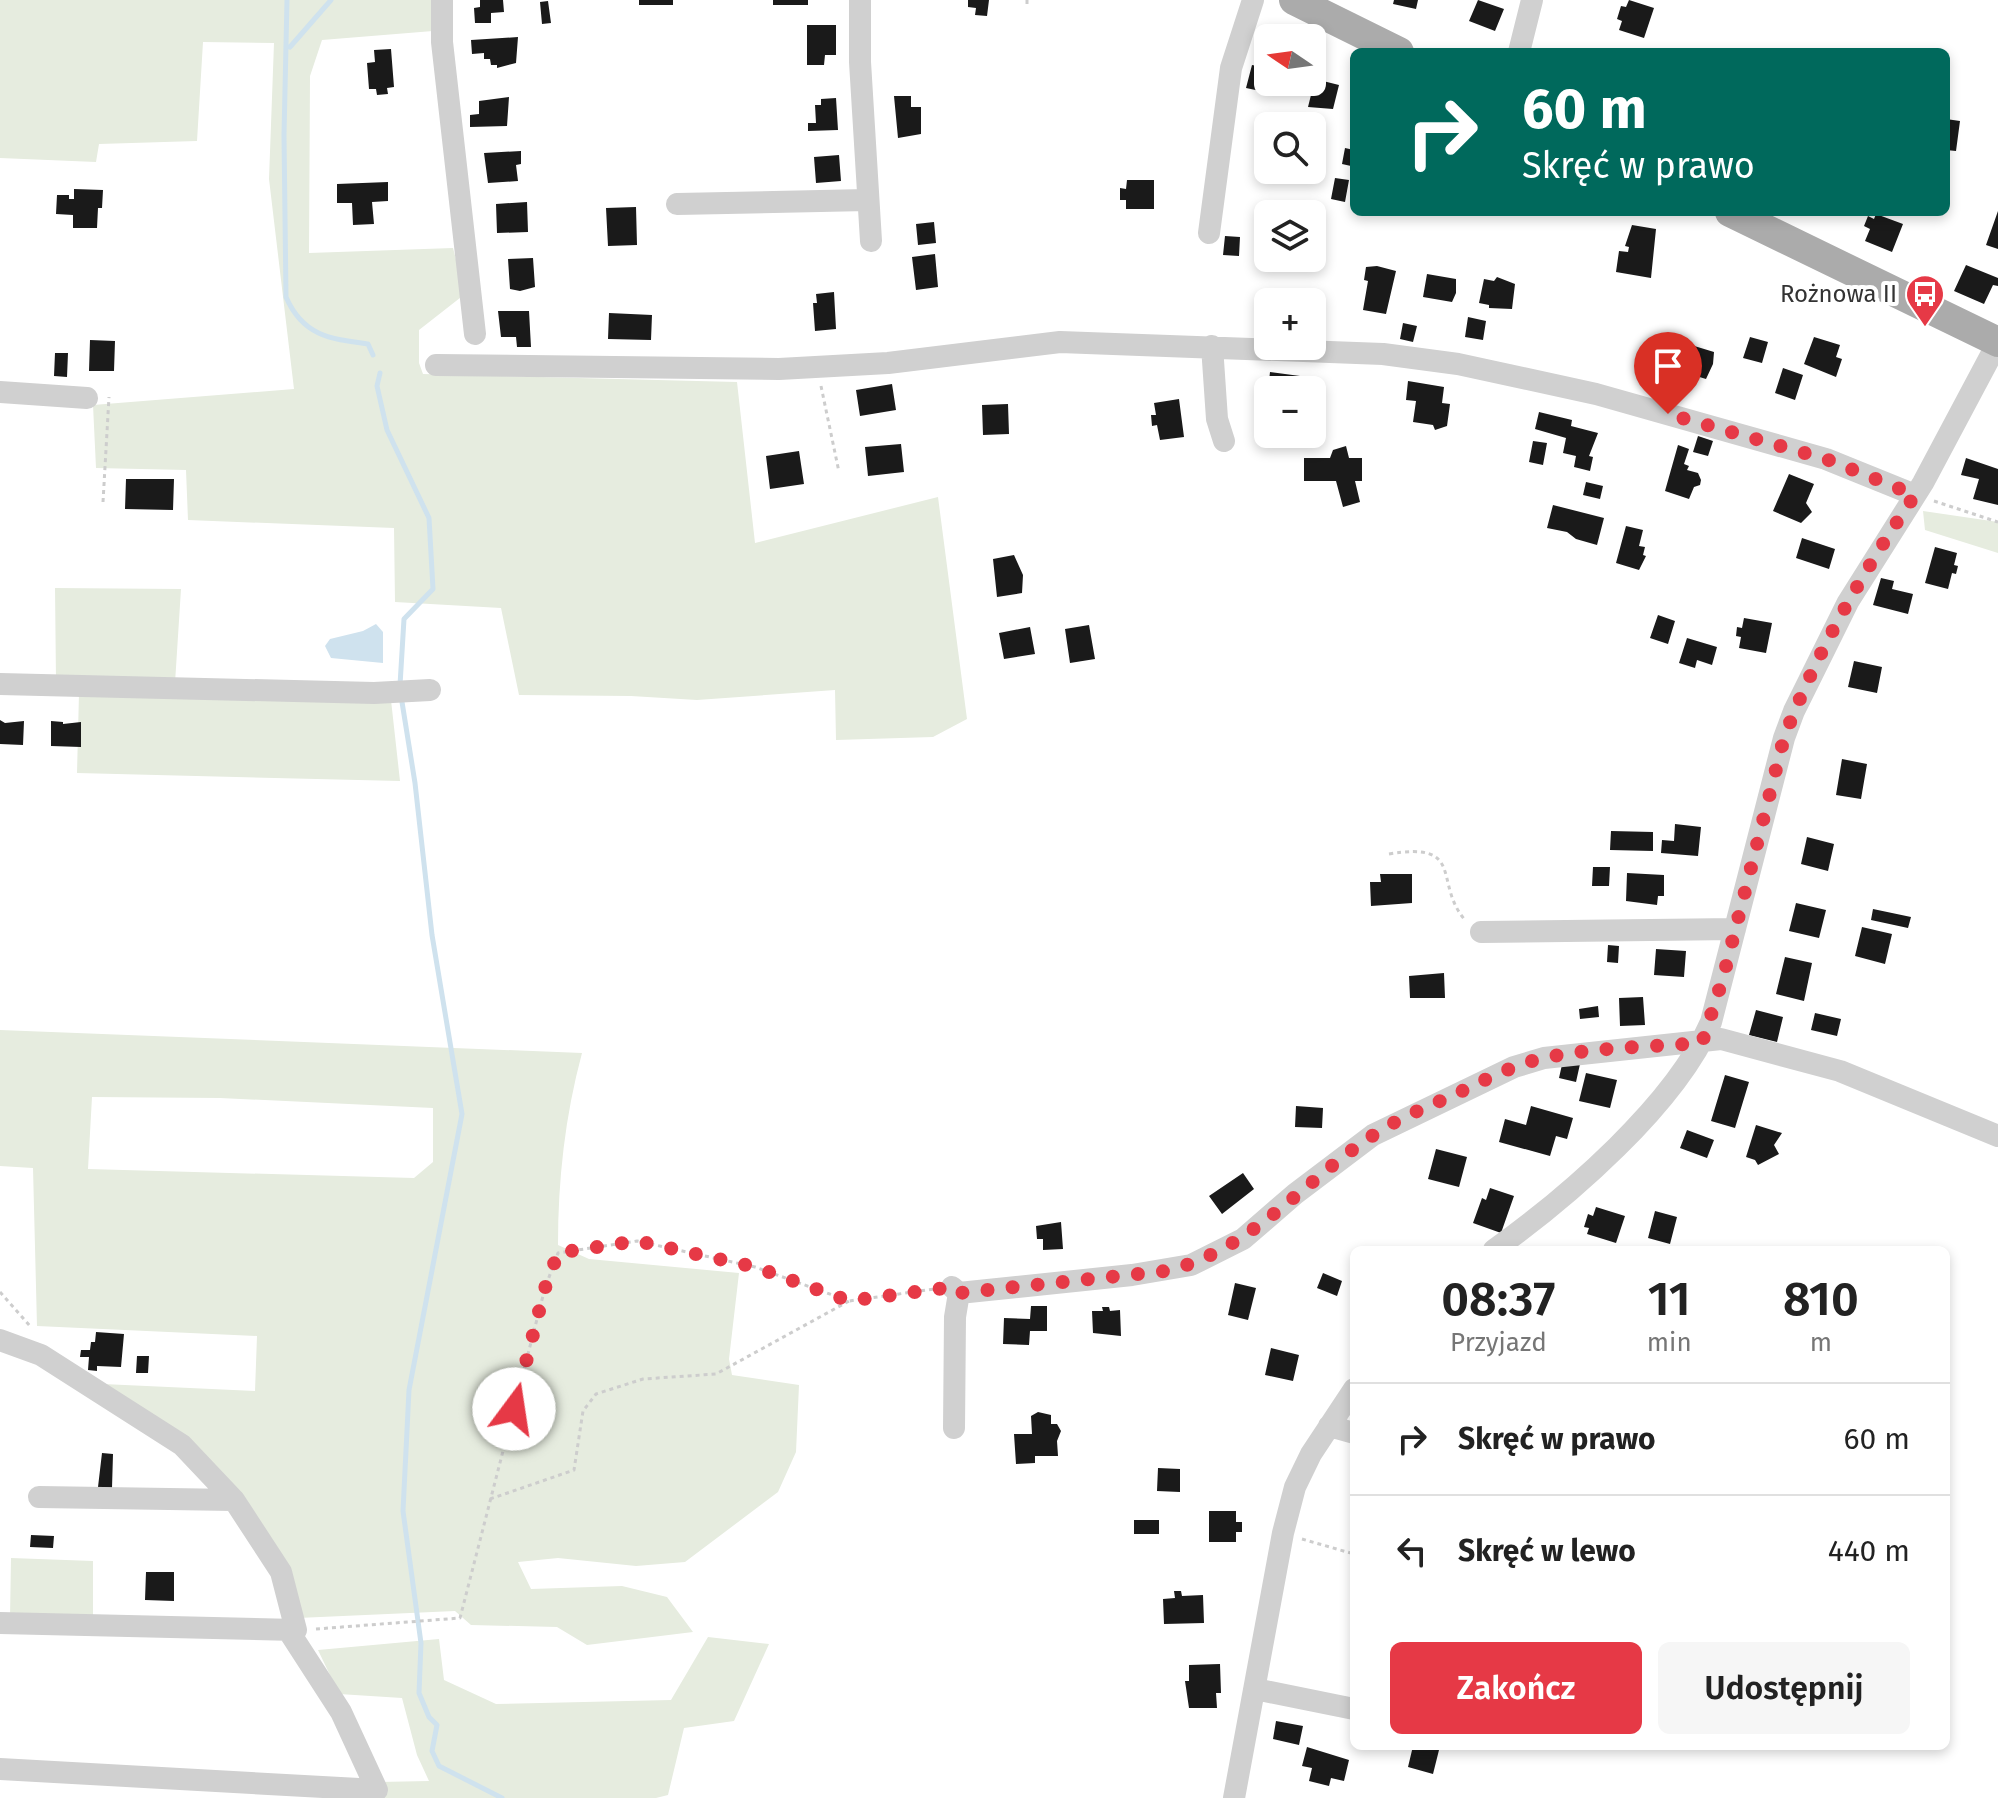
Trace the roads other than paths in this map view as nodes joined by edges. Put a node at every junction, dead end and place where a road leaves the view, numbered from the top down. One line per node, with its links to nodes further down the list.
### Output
1 (442, 0): 13 (street)
2 (860, 0): 8 (street)
3 (1253, 0): 11 (street)
4 (1294, 0): 6 (main road)
5 (1532, 0): 7 (street)
6 (1391, 48)
7 (1520, 48)
8 (867, 200): 9 (street); 12 (street)
9 (677, 204)
10 (1738, 216): 14 (main road)
11 (1209, 233)
12 (871, 241)
13 (475, 334)
14 (1998, 342): 20 (street)
15 (1212, 346): 16 (street); 19 (street); 20 (street)
16 (436, 365)
17 (0, 392): 18 (street)
18 (98, 397)
19 (1224, 441)
20 (1915, 495): 25 (street)
21 (0, 684): 22 (street)
22 (430, 690)
23 (0, 696): 24 (street)
24 (76, 699)
25 (1735, 929): 26 (street); 27 (street)
26 (1481, 932)
27 (1702, 1043): 28 (street); 29 (street); 33 (street)
28 (1998, 1136)
29 (1499, 1246)
30 (0, 1340): 36 (street)
31 (1350, 1395): 32 (street)
32 (1329, 1426): 34 (street); 39 (street)
33 (954, 1428)
34 (1350, 1432)
35 (39, 1497): 36 (street)
36 (234, 1500): 38 (street)
37 (0, 1623): 38 (street)
38 (292, 1630): 41 (street)
39 (1255, 1689): 40 (street); 42 (street)
40 (1350, 1708)
41 (0, 1769)
42 (1234, 1798)

